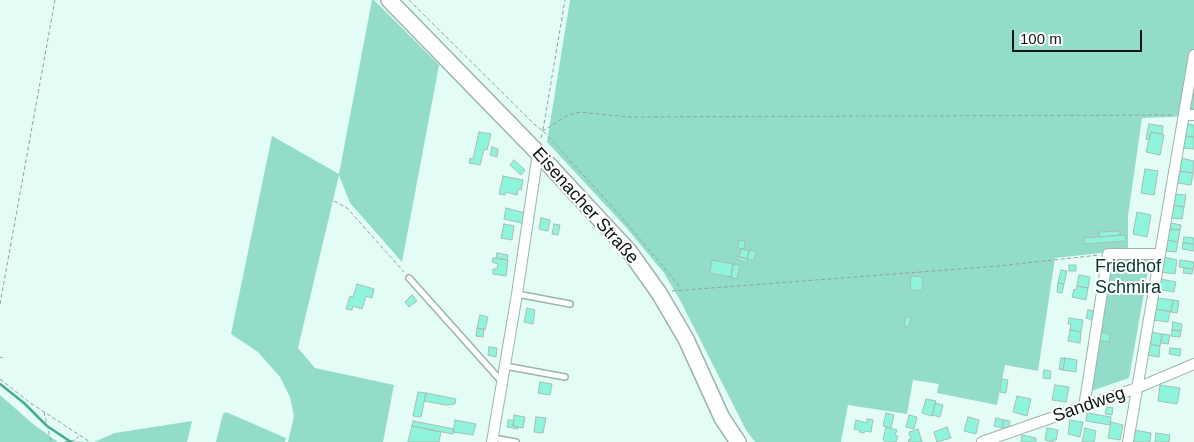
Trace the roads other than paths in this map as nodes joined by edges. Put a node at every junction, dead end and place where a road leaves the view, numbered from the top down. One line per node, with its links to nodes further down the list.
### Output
1 (389, 0): 4 (main road, Eisenacher Straße)
2 (1194, 55): 3 (street)
3 (1189, 115): 5 (street)
4 (538, 153): 7 (street); 17 (main road, Eisenacher Straße)
5 (1160, 254): 13 (street); 14 (street)
6 (409, 278): 12 (lane)
7 (517, 294): 8 (lane); 10 (street)
8 (570, 304)
9 (1194, 364): 13 (street, Sandweg)
10 (504, 366): 11 (lane); 12 (street)
11 (566, 377)
12 (502, 382): 15 (street)
13 (1137, 388): 14 (street, Sandweg); 19 (street)
14 (1084, 407): 18 (street, Sandweg)
15 (492, 440): 16 (lane)
16 (516, 442)
17 (738, 442)
18 (982, 442)
19 (1128, 442)

